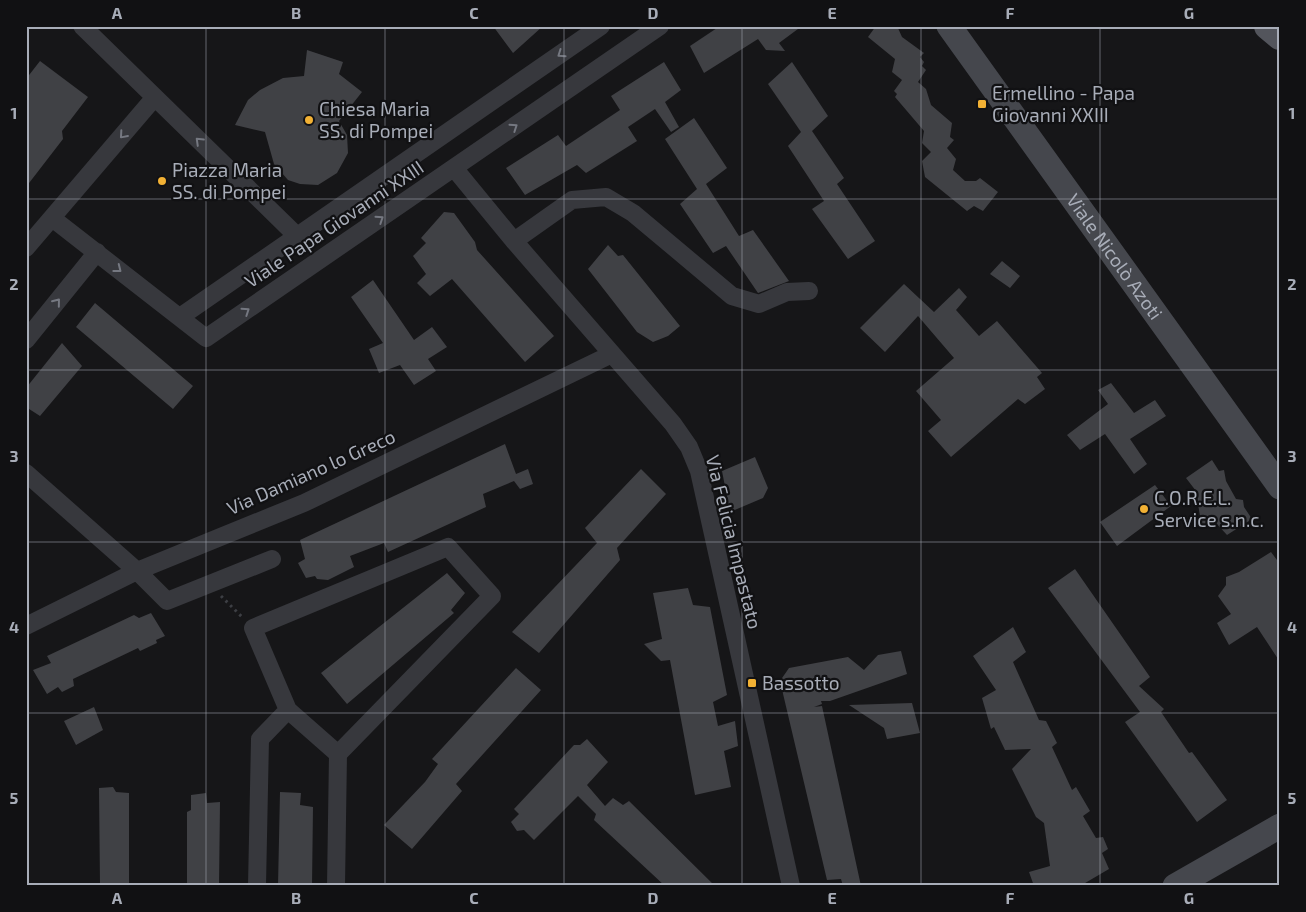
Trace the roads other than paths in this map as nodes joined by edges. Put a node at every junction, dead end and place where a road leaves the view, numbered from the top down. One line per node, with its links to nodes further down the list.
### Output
1 (82, 26): 7 (street)
2 (601, 26): 10 (street, Viale Papa Giovanni XXIII, one-way to 10)
3 (660, 26): 8 (street, Viale Papa Giovanni XXIII, one-way to 3)
4 (949, 26): 19 (street, Viale Nicolò Azoti)
5 (1268, 26): 6 (main road)
6 (1280, 36)
7 (155, 98): 9 (street, one-way to 9); 10 (street, one-way to 7)
8 (454, 168): 11 (street, Via Felicia Impastato); 15 (street, Viale Papa Giovanni XXIII, one-way to 8)
9 (52, 218): 12 (street); 13 (street)
10 (297, 236): 15 (street, Viale Papa Giovanni XXIII)
11 (514, 240): 14 (street); 17 (street, Via Felicia Impastato)
12 (26, 248)
13 (97, 252): 15 (street, one-way to 15); 16 (street, one-way to 13)
14 (809, 291)
15 (180, 317)
16 (26, 340)
17 (612, 354): 21 (street, Via Damiano lo Greco); 28 (street, Via Felicia Impastato)
18 (26, 473): 21 (street)
19 (1280, 487)
20 (272, 559): 21 (street)
21 (137, 571): 22 (street, Via Damiano lo Greco)
22 (26, 626)
23 (288, 710): 24 (street); 24 (street); 26 (street)
24 (338, 754): 27 (street)
25 (1280, 826): 29 (street)
26 (257, 886)
27 (336, 886)
28 (791, 886)
29 (1175, 886)

